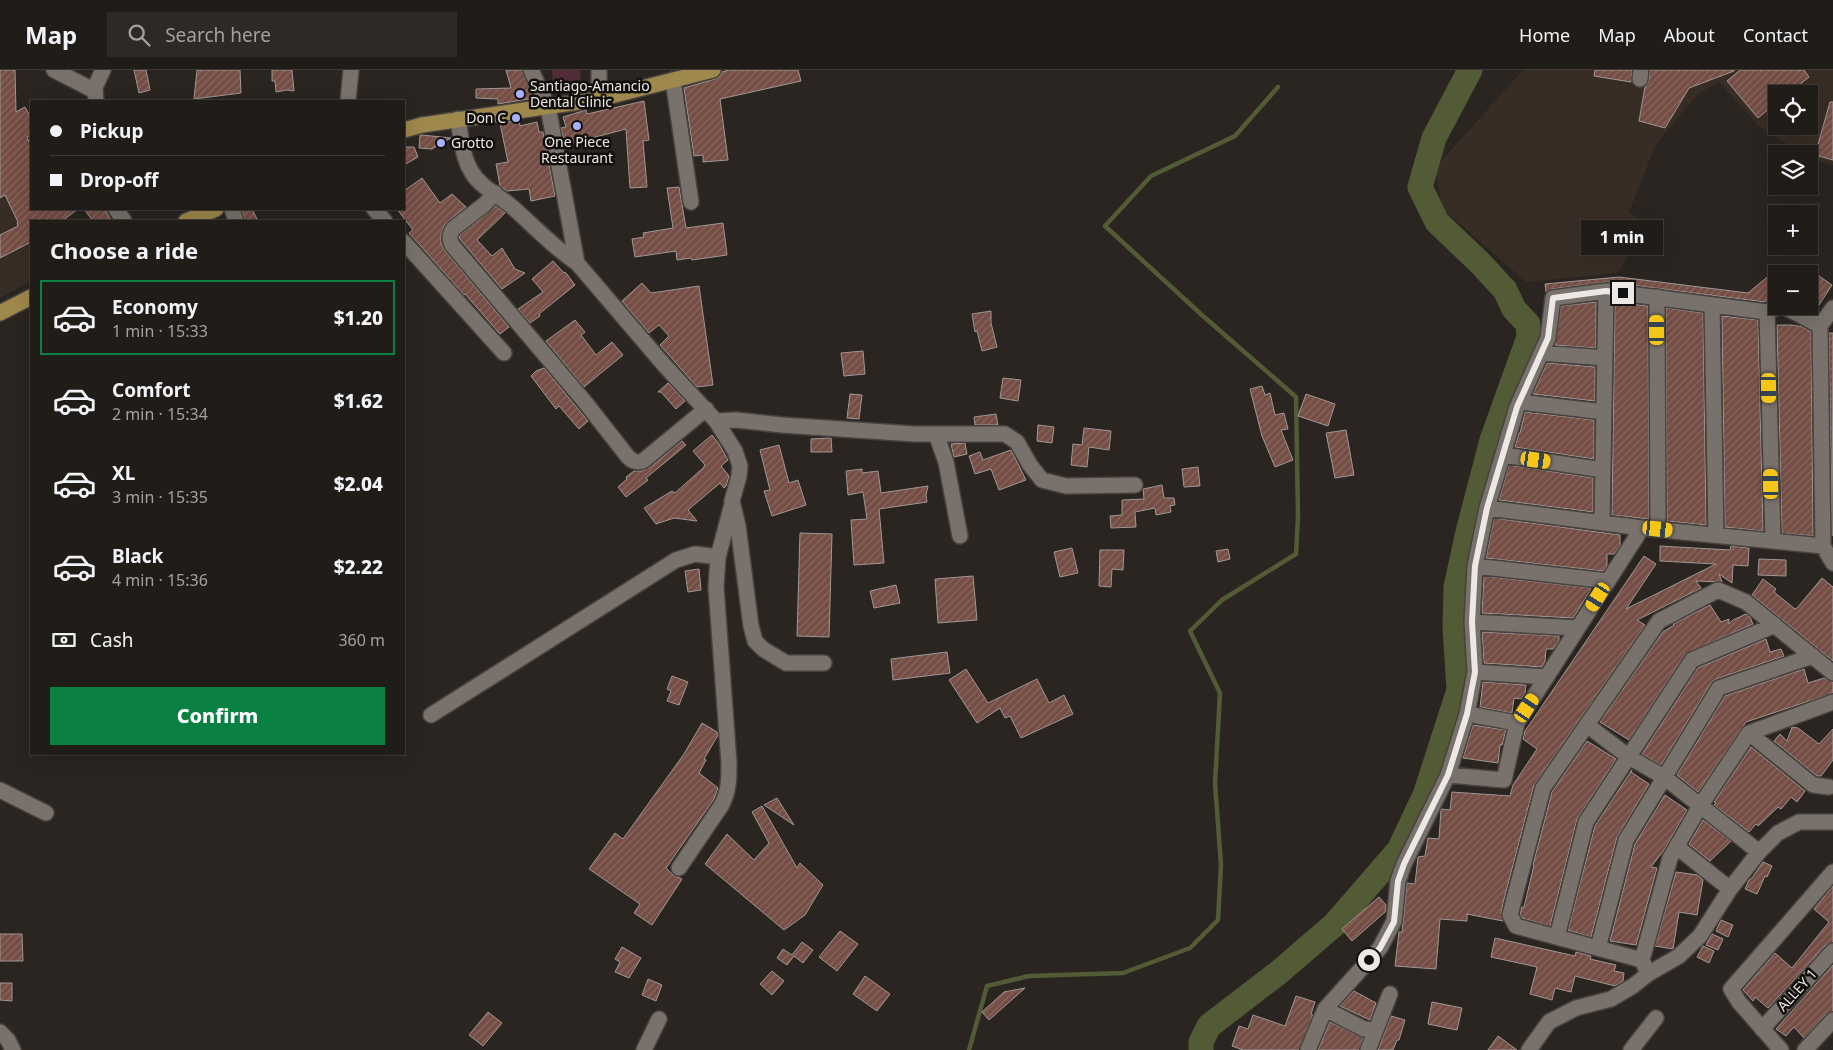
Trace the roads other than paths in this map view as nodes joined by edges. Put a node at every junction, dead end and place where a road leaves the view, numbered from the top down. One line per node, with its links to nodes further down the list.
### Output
1 (54, 70): 8 (street)
2 (103, 70): 8 (street)
3 (351, 70): 10 (street)
4 (531, 70): 11 (street)
5 (599, 70): 9 (street)
6 (714, 70): 7 (main road)
7 (673, 80): 9 (main road); 15 (street)
8 (96, 96)
9 (599, 99): 11 (main road)
10 (348, 100)
11 (548, 107): 12 (main road); 21 (street)
12 (458, 119): 13 (main road); 14 (street)
13 (405, 130)
14 (495, 193): 21 (street); 37 (street)
15 (691, 202)
16 (214, 210): 18 (main road)
17 (375, 210): 19 (street)
18 (188, 220)
19 (383, 220)
20 (405, 243): 32 (street)
21 (578, 264): 37 (street)
22 (1606, 291): 24 (street); 33 (street); 34 (street)
23 (30, 298): 28 (main road)
24 (1657, 298): 25 (street); 46 (street)
25 (1712, 305): 26 (street); 47 (street)
26 (1768, 308)
27 (1833, 308): 31 (street)
28 (0, 313)
29 (1777, 315): 49 (street)
30 (1794, 315): 31 (street)
31 (1820, 326): 50 (street)
32 (504, 353)
33 (1541, 353): 34 (street); 35 (street)
34 (1604, 358): 36 (street)
35 (1520, 402): 36 (street); 39 (street)
36 (1604, 412): 40 (street)
37 (711, 415): 38 (street); 42 (street)
38 (936, 434): 41 (street); 48 (street)
39 (1503, 455): 40 (street); 43 (street)
40 (1603, 470): 44 (street)
41 (1135, 486)
42 (732, 501): 51 (street); 59 (street)
43 (1487, 508): 44 (street); 53 (street)
44 (1602, 522): 45 (street)
45 (1642, 528): 46 (street); 54 (street)
46 (1658, 529): 47 (street)
47 (1716, 535): 49 (street)
48 (960, 536)
49 (1773, 541): 50 (street)
50 (1823, 546): 52 (street)
51 (718, 557): 64 (street); 79 (street)
52 (1833, 564)
53 (1475, 566): 54 (street); 55 (street)
54 (1608, 581): 57 (street)
55 (1472, 622): 57 (street); 60 (street)
56 (1775, 625): 58 (street); 67 (street); 69 (street)
57 (1578, 628): 62 (street)
58 (1812, 656): 61 (street); 71 (street)
59 (824, 663)
60 (1475, 672): 62 (street); 65 (street)
61 (1833, 673)
62 (1546, 677): 66 (street)
63 (1833, 702): 68 (street)
64 (431, 714)
65 (1467, 714): 66 (street); 70 (street)
66 (1517, 723): 70 (street)
67 (1587, 725): 69 (street); 82 (street)
68 (1749, 733): 72 (street); 74 (street)
69 (1629, 757): 71 (street); 82 (street)
70 (1448, 775): 88 (street)
71 (1664, 777): 74 (street); 83 (street)
72 (1829, 787)
73 (0, 790): 75 (street)
74 (1700, 806): 77 (street); 78 (street)
75 (46, 813)
76 (1833, 822): 78 (street)
77 (1677, 847): 81 (street); 85 (street)
78 (1759, 852): 81 (street)
79 (679, 868)
80 (1833, 872): 92 (street)
81 (1730, 889): 86 (street)
82 (1558, 937): 83 (street)
83 (1598, 948): 85 (street)
84 (1833, 951): 92 (street, ALLEY 1)
85 (1642, 960): 86 (street)
86 (1648, 974): 95 (street)
87 (1390, 994): 93 (street)
88 (1325, 1009): 93 (street); 98 (street)
89 (1656, 1018): 100 (street)
90 (659, 1019): 97 (street)
91 (1833, 1020): 102 (street)
92 (1762, 1028): 101 (street)
93 (1375, 1030): 99 (street)
94 (0, 1032): 96 (street)
95 (1532, 1048)
96 (14, 1050)
97 (644, 1050)
98 (1308, 1050)
99 (1368, 1050)
100 (1632, 1050)
101 (1780, 1050)
102 (1805, 1050)

